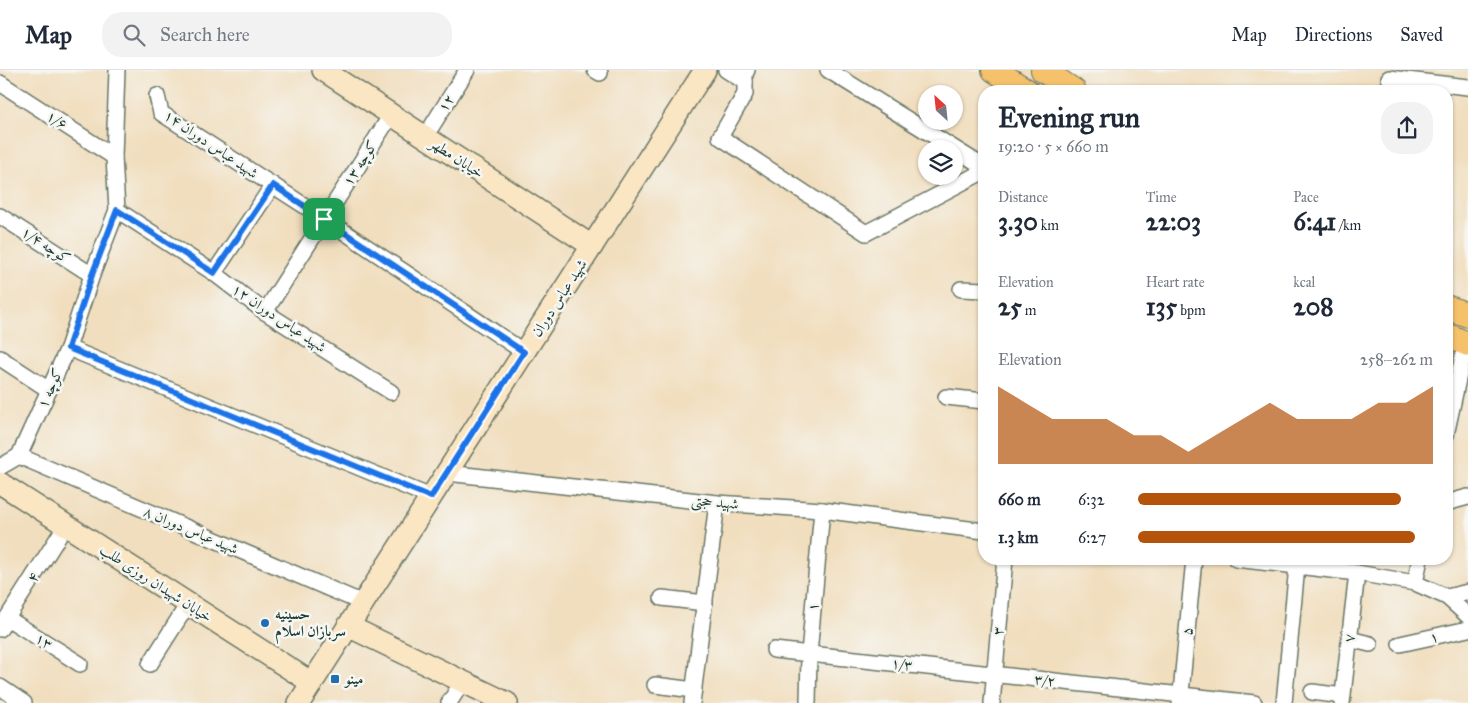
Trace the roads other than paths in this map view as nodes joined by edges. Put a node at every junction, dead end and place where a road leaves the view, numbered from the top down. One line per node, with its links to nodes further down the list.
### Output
1 (117, 70): 20 (street, کوچه ۱)
2 (323, 70): 18 (street, خیابان مطهر)
3 (467, 70): 19 (street, ۱۲)
4 (705, 70): 27 (street, شهید عباس دوران)
5 (726, 70): 9 (street)
6 (828, 70): 21 (street)
7 (994, 70): 12 (main road)
8 (1042, 70): 13 (main road)
9 (746, 76): 22 (street)
10 (1389, 80): 14 (street)
11 (0, 83): 20 (street, ۱/۶)
12 (1018, 85)
13 (1065, 85)
14 (1445, 85)
15 (1453, 86): 16 (street)
16 (1468, 87)
17 (157, 96): 23 (street, شهید عباس دوران ۱۴)
18 (391, 115): 19 (street, خیابان مطهر); 26 (street, کوچه ۱۳)
19 (424, 136): 27 (street, خیابان مطهر)
20 (114, 157): 24 (street, کوچه ۱)
21 (978, 165)
22 (978, 172)
23 (273, 185): 26 (street, شهید عباس دوران ۱۴); 28 (street)
24 (117, 210): 28 (street, شهید عباس دوران ۱۲); 29 (street, کوچه ۱)
25 (0, 216): 29 (street, کوچه ۱/۴)
26 (324, 219): 33 (street, کوچه ۱۳); 37 (street, شهید عباس دوران ۱۴)
27 (592, 246): 37 (street, شهید عباس دوران)
28 (214, 273): 33 (street, شهید عباس دوران ۱۲)
29 (92, 275): 36 (street, کوچه ۱)
30 (960, 288): 31 (street)
31 (978, 290)
32 (1453, 310): 34 (main road)
33 (265, 312): 41 (street, شهید عباس دوران ۱۲)
34 (1468, 316)
35 (1460, 340): 39 (street)
36 (68, 348): 40 (street, کوچه ۱); 48 (street)
37 (524, 352): 46 (street, شهید عباس دوران)
38 (0, 358): 40 (street)
39 (1453, 388)
40 (49, 390): 44 (street, کوچه ۱)
41 (391, 392)
42 (946, 397): 43 (street)
43 (978, 400)
44 (19, 456): 45 (street); 68 (street, شهید عباس دوران ۸)
45 (0, 467)
46 (447, 473): 48 (street, شهید عباس دوران); 51 (street, شهید حجتی)
47 (0, 483): 53 (street, خیابان شهیدان روزی طلب)
48 (431, 497): 68 (street, شهید عباس دوران)
49 (1468, 497): 50 (street)
50 (1453, 501)
51 (717, 503): 52 (street, شهید حجتی); 66 (street)
52 (822, 510): 54 (street, شهید حجتی); 77 (street, ۱)
53 (66, 526): 67 (street, خیابان شهیدان روزی طلب); 70 (street, ۴)
54 (978, 530)
55 (1004, 565): 80 (street, ۳)
56 (1193, 565): 87 (street, ۵)
57 (1288, 565): 60 (street)
58 (1340, 565): 60 (street); 61 (street)
59 (1418, 565): 62 (street)
60 (1297, 566): 96 (street)
61 (1356, 573): 62 (street); 73 (street, ۷)
62 (1414, 583): 64 (street)
63 (1468, 592): 64 (street)
64 (1446, 597): 69 (street)
65 (662, 598): 66 (street)
66 (705, 603): 86 (street)
67 (188, 604): 79 (street); 82 (street, خیابان شهیدان روزی طلب)
68 (363, 604): 71 (street, شهید عباس دوران)
69 (1468, 616)
70 (4, 624): 78 (street, ۱۳)
71 (348, 626): 81 (street); 82 (street, شهید عباس دوران)
72 (1468, 629): 75 (street, ۱)
73 (1349, 639): 74 (street); 88 (street, ۷)
74 (1370, 644)
75 (1400, 644)
76 (774, 650): 77 (street, ۱/۳)
77 (808, 654): 80 (street, ۱/۳); 93 (street, ۱)
78 (80, 664)
79 (150, 664)
80 (994, 674): 87 (street, ۳/۲); 94 (street, ۳)
81 (463, 681): 91 (street); 92 (street)
82 (312, 684): 90 (street, شهید عباس دوران)
83 (655, 685): 86 (street)
84 (0, 687): 89 (street)
85 (1312, 692): 88 (street)
86 (693, 696)
87 (1180, 699): 95 (street, ۳/۲)
88 (1342, 700)
89 (24, 703)
90 (299, 703)
91 (449, 703)
92 (507, 703)
93 (808, 703)
94 (992, 703)
95 (1254, 703)
96 (1284, 703)

